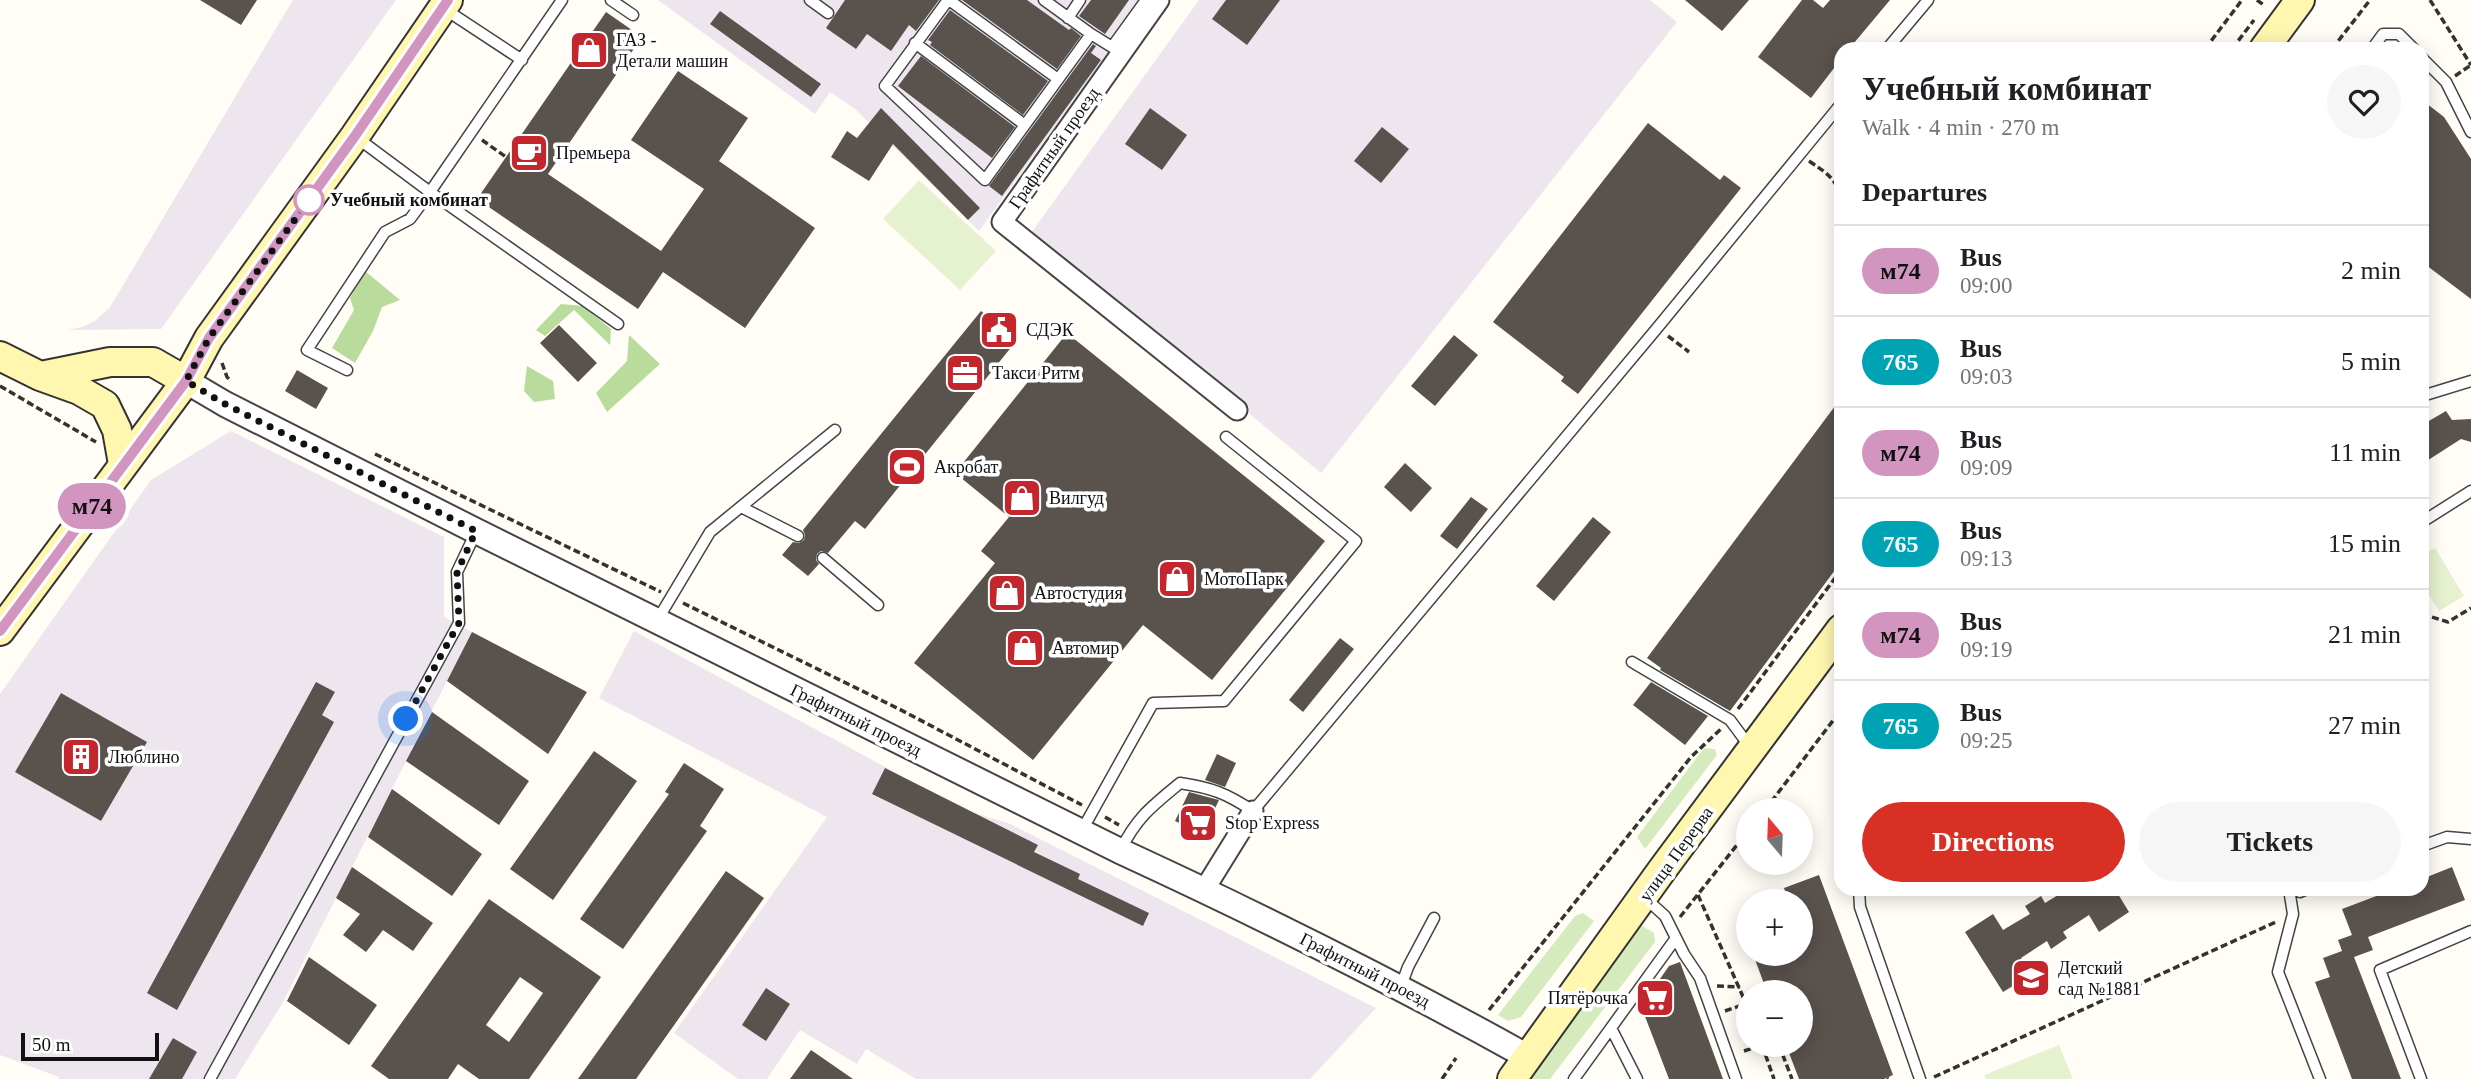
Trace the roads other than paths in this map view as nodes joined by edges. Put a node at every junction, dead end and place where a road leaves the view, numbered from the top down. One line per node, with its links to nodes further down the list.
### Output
1 (562, 0): 21 (lane)
2 (611, 0): 13 (lane)
3 (810, 0): 12 (lane)
4 (948, 0): 20 (lane); 23 (lane)
5 (1044, 0): 14 (lane)
6 (1080, 0): 14 (lane)
7 (1146, 0): 15 (lane)
8 (1159, 0): 36 (street, Графитный проезд)
9 (1928, 0): 16 (lane)
10 (2300, 0): 17 (main road)
11 (446, 4): 21 (lane); 27 (main road)
12 (828, 13)
13 (634, 15)
14 (1068, 18): 15 (lane)
15 (1091, 34): 23 (lane)
16 (1893, 42)
17 (2269, 42)
18 (2377, 42): 19 (lane)
19 (2407, 42)
20 (915, 43): 25 (lane); 25 (lane)
21 (522, 60): 28 (lane)
22 (2429, 65): 26 (lane)
23 (1058, 79): 25 (lane)
24 (1834, 112): 52 (lane)
25 (1025, 125)
26 (2471, 131)
27 (355, 136): 28 (lane); 33 (main road)
28 (430, 191): 29 (lane); 31 (lane)
29 (618, 324)
30 (0, 356): 32 (main road)
31 (347, 370)
32 (40, 376): 33 (main road); 39 (main road)
33 (186, 381): 39 (main road); 43 (street, Графитный проезд)
34 (2471, 381): 35 (lane)
35 (2429, 394)
36 (1237, 410)
37 (835, 430): 41 (lane)
38 (1226, 437): 53 (lane)
39 (115, 456): 48 (main road)
40 (2471, 491): 42 (lane)
41 (741, 507): 44 (lane); 47 (lane)
42 (2429, 518)
43 (476, 531): 47 (street, Графитный проезд); 67 (lane)
44 (798, 536)
45 (823, 558): 46 (lane)
46 (878, 606)
47 (657, 621): 53 (street, Графитный проезд)
48 (0, 631)
49 (1834, 639): 51 (main road, улица Перерва)
50 (1632, 663): 51 (lane)
51 (1752, 751): 60 (main road, улица Перерва)
52 (1253, 811): 55 (lane); 57 (street)
53 (1087, 821): 55 (street, Графитный проезд)
54 (2471, 839): 56 (lane)
55 (1125, 841): 57 (street, Графитный проезд)
56 (2429, 843)
57 (1204, 890): 64 (street, Графитный проезд)
58 (1859, 896): 71 (lane)
59 (2290, 896): 72 (lane)
60 (1644, 898): 63 (lane); 66 (main road, улица Перерва)
61 (1434, 918): 64 (lane)
62 (2471, 931): 73 (lane)
63 (1676, 938): 65 (lane); 70 (lane)
64 (1400, 987): 66 (street, Графитный проезд)
65 (1611, 1028): 68 (lane); 69 (lane)
66 (1520, 1068)
67 (210, 1079)
68 (1574, 1079)
69 (1637, 1079)
70 (1736, 1079)
71 (1920, 1079)
72 (2320, 1079)
73 (2421, 1079)

